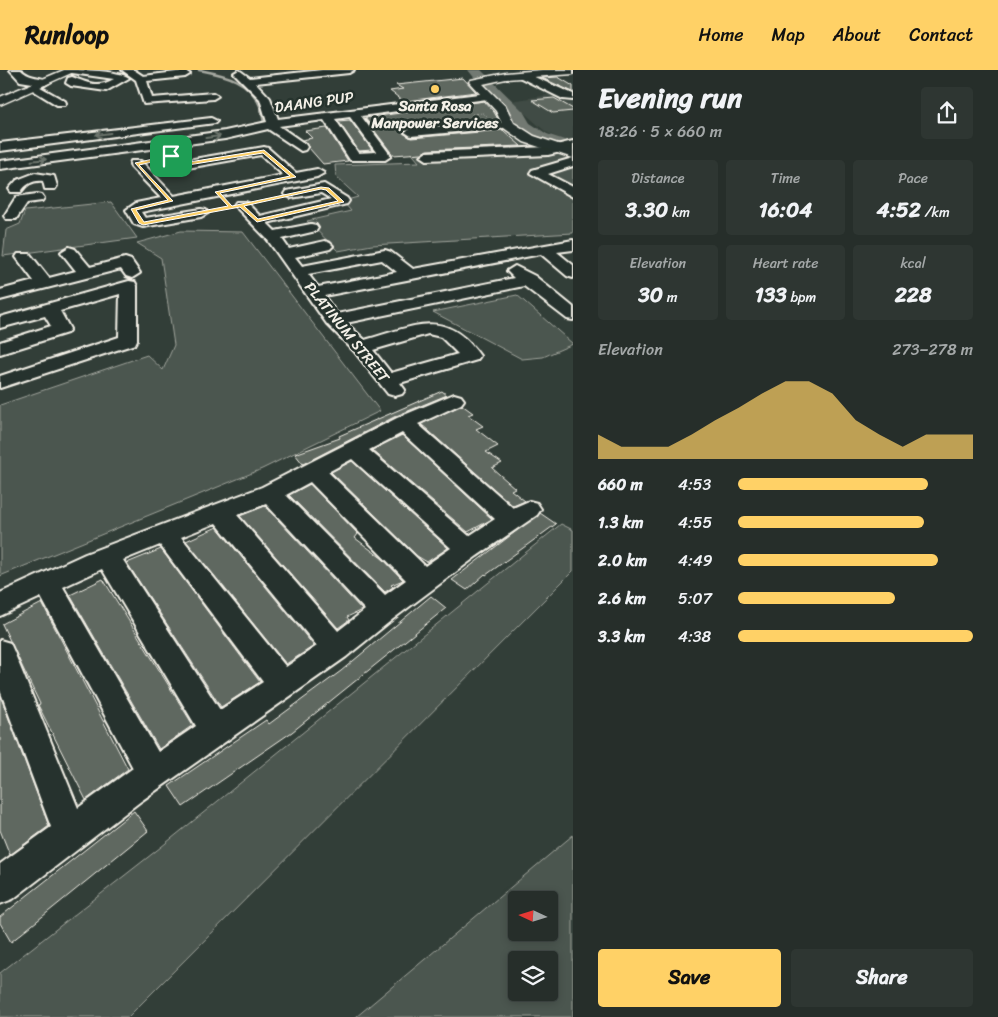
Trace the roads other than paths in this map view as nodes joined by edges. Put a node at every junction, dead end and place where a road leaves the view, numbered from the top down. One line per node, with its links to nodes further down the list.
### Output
1 (15, 70): 12 (street)
2 (127, 70): 10 (street)
3 (262, 70): 11 (street)
4 (349, 70): 11 (street)
5 (573, 71): 9 (main road)
6 (72, 73): 12 (main road); 13 (street); 13 (street)
7 (185, 74): 10 (street)
8 (494, 74): 9 (main road); 16 (main road)
9 (524, 75): 17 (street)
10 (141, 79): 15 (street)
11 (249, 81): 25 (street)
12 (45, 82): 19 (main road); 21 (street)
13 (106, 88): 18 (street)
14 (428, 91): 20 (street)
15 (213, 96)
16 (487, 96): 20 (street, DAANG PUP); 26 (main road)
17 (573, 97)
18 (84, 99)
19 (0, 101)
20 (440, 102): 22 (street, DAANG PUP)
21 (61, 103)
22 (353, 113): 23 (street, DAANG PUP); 23 (street)
23 (327, 116): 25 (street, DAANG PUP)
24 (121, 120): 27 (street)
25 (270, 125): 28 (street, DAANG PUP); 32 (street)
26 (509, 125): 29 (street); 33 (main road)
27 (134, 129): 28 (street); 31 (street, one-way to 31)
28 (236, 131): 30 (street, DAANG PUP, one-way to 28)
29 (411, 132)
30 (161, 144): 38 (street, DAANG PUP, one-way to 30); 42 (street, PLATINUM STREET)
31 (0, 146)
32 (301, 148)
33 (568, 149): 34 (street)
34 (512, 153): 35 (street); 45 (street)
35 (427, 156)
36 (154, 160): 39 (street)
37 (573, 162): 45 (street)
38 (0, 164)
39 (136, 164): 41 (street); 56 (street)
40 (276, 164): 42 (street); 43 (street); 47 (street)
41 (80, 165)
42 (182, 165): 51 (street, PLATINUM STREET)
43 (259, 168)
44 (317, 172): 47 (street)
45 (537, 174): 48 (street)
46 (573, 174): 48 (street)
47 (293, 177): 51 (street)
48 (550, 182): 52 (street)
49 (50, 186): 53 (street)
50 (0, 189): 53 (street)
51 (216, 193): 56 (street); 58 (street, PLATINUM STREET)
52 (573, 193)
53 (18, 194): 54 (street); 59 (street)
54 (37, 198)
55 (276, 198): 60 (street)
56 (171, 201): 58 (street)
57 (259, 201): 58 (street)
58 (220, 211): 60 (street, PLATINUM STREET)
59 (12, 216)
60 (257, 221): 62 (street, PLATINUM STREET)
61 (311, 228): 62 (street)
62 (272, 236): 67 (street, PLATINUM STREET)
63 (573, 245): 65 (street)
64 (325, 246): 67 (street)
65 (544, 249): 69 (street); 73 (street)
66 (69, 252): 71 (street)
67 (287, 254): 70 (street, PLATINUM STREET)
68 (24, 257): 76 (street)
69 (496, 258): 74 (street); 75 (street)
70 (299, 271): 74 (street); 77 (street, PLATINUM STREET)
71 (86, 272): 72 (street); 76 (street)
72 (132, 273)
73 (573, 273)
74 (410, 275): 77 (street)
75 (529, 280): 80 (street); 81 (street)
76 (45, 284): 78 (street)
77 (314, 293): 81 (street, PLATINUM STREET)
78 (1, 294)
79 (50, 309): 82 (street); 84 (street); 85 (street)
80 (573, 315)
81 (334, 320): 83 (street, PLATINUM STREET)
82 (0, 323)
83 (361, 347): 83 (street, PLATINUM STREET)
84 (0, 348)
85 (0, 382)
86 (454, 400): 87 (street)
87 (404, 423): 88 (street); 93 (street)
88 (354, 449): 89 (street); 93 (street)
89 (312, 470): 90 (street); 95 (street)
90 (270, 493): 91 (street); 98 (street)
91 (220, 511): 92 (street); 99 (street)
92 (164, 533): 94 (street); 101 (street)
93 (468, 549): 95 (street)
94 (107, 556): 96 (street); 102 (street)
95 (424, 581): 98 (street)
96 (47, 583): 97 (street); 103 (street)
97 (0, 606)
98 (383, 611): 99 (street)
99 (336, 649): 101 (street)
100 (0, 652): 104 (street)
101 (283, 685): 102 (street)
102 (217, 732): 103 (street)
103 (153, 774): 104 (street)
104 (71, 833): 105 (street)
105 (0, 886)

